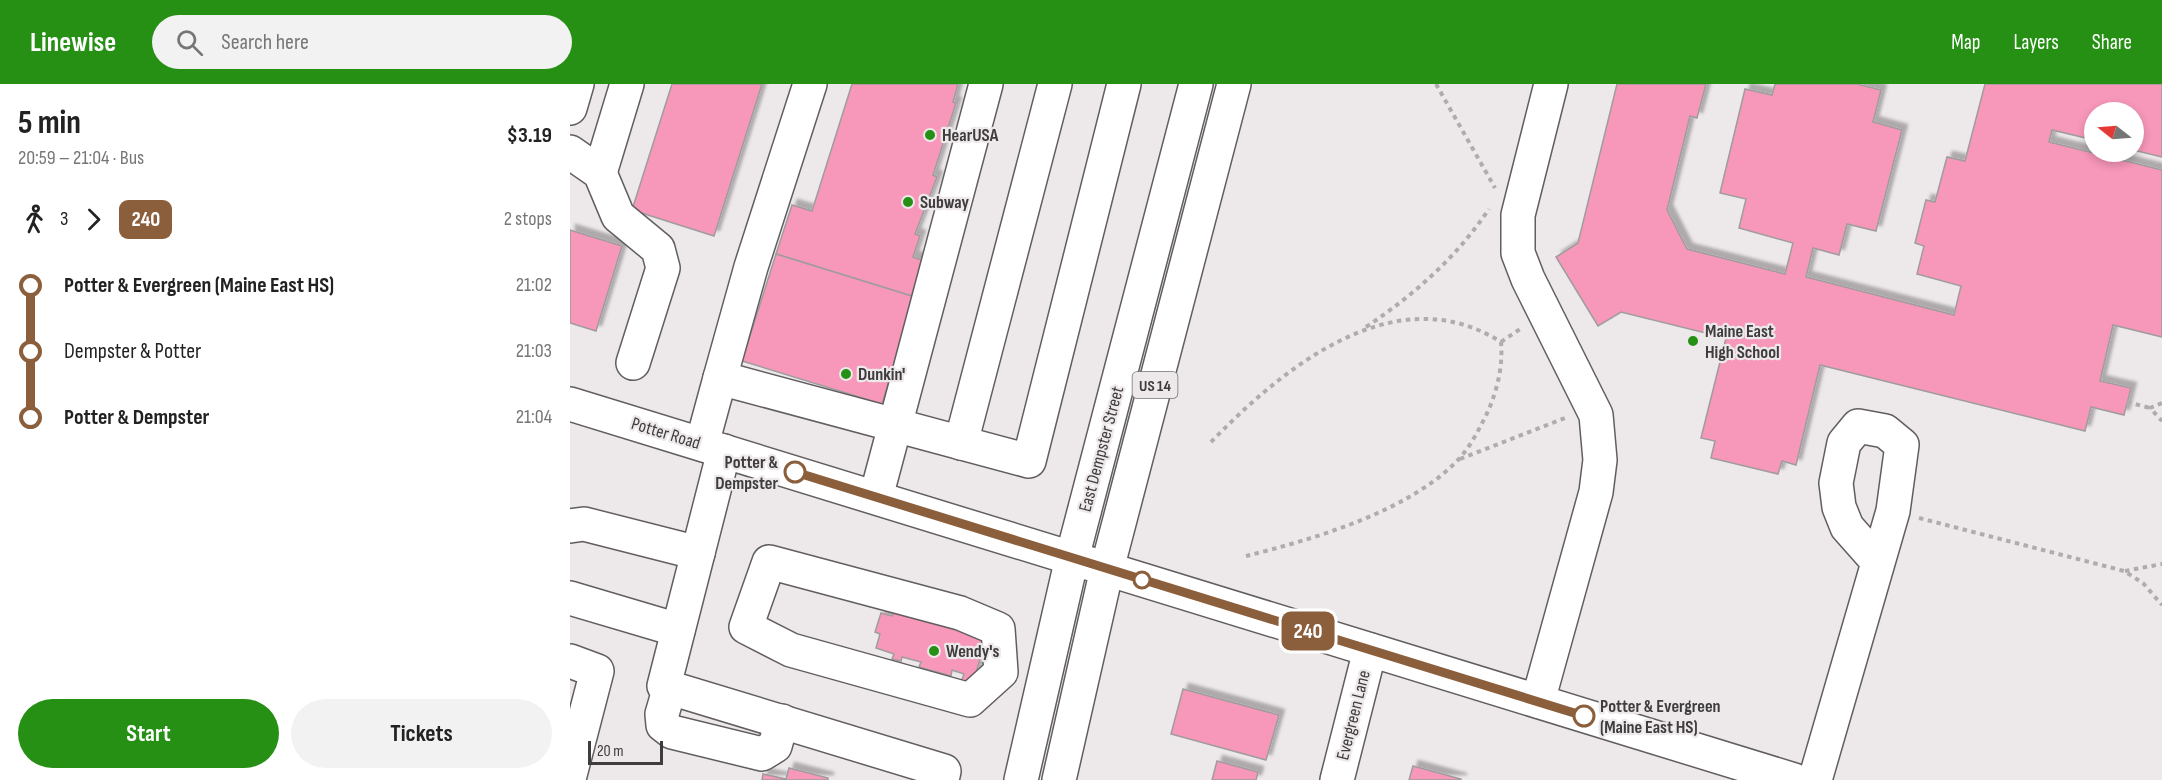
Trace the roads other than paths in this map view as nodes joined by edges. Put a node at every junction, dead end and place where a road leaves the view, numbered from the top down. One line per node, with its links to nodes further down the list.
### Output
1 (577, 84): 10 (main road)
2 (627, 84): 12 (main road)
3 (810, 84): 14 (main road)
4 (986, 84): 16 (main road)
5 (1055, 84): 17 (main road)
6 (1124, 84): 17 (main road)
7 (1196, 84): 22 (main road, East Dempster Street / US 14)
8 (1234, 84): 24 (main road, East Dempster Street / US 14)
9 (1551, 84): 31 (main road)
10 (570, 108)
11 (570, 152): 12 (main road)
12 (600, 173): 13 (main road)
13 (633, 363)
14 (720, 378): 16 (main road); 18 (main road)
15 (570, 404): 18 (main road, Potter Road)
16 (895, 426): 17 (main road); 19 (main road)
17 (961, 443)
18 (713, 448): 19 (main road, Potter Road); 21 (main road)
19 (876, 497): 22 (main road, Potter Road)
20 (570, 526): 21 (main road)
21 (698, 553): 26 (main road)
22 (1072, 558): 24 (main road, Potter Road); 30 (main road, East Dempster Street / US 14)
23 (1878, 562): 23 (main road); 38 (main road)
24 (1107, 569): 27 (main road, Potter Road); 35 (main road, East Dempster Street / US 14)
25 (570, 598): 26 (main road)
26 (678, 630): 33 (main road)
27 (1370, 650): 31 (main road, Potter Road); 36 (main road, Evergreen Lane)
28 (570, 661): 32 (main road)
29 (1001, 672): 29 (main road); 30 (main road)
30 (1042, 686): 34 (main road, East Dempster Street / US 14)
31 (1538, 701): 37 (main road, Potter Road)
32 (570, 775)
33 (942, 780)
34 (1021, 780)
35 (1059, 780)
36 (1336, 780)
37 (1794, 780)
38 (1815, 780)

